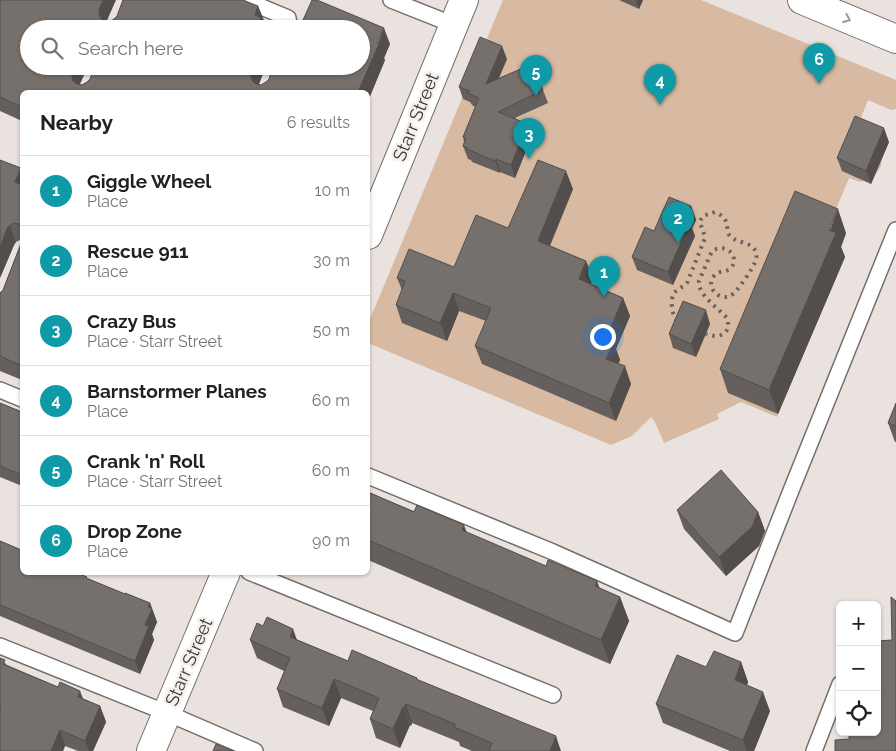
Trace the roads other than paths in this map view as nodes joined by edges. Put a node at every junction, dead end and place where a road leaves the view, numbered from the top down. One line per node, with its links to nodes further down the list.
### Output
1 (245, 0): 5 (lane)
2 (391, 0): 6 (lane)
3 (464, 0): 6 (street, Starr Street)
4 (802, 0): 7 (street, one-way to 7)
5 (288, 20)
6 (454, 25): 8 (street, Starr Street)
7 (896, 39)
8 (370, 230)
9 (896, 230): 12 (lane)
10 (0, 390): 11 (lane)
11 (20, 397)
12 (370, 477)
13 (225, 575): 18 (street, Starr Street)
14 (256, 575): 17 (lane)
15 (0, 646): 18 (lane)
16 (837, 691): 21 (lane)
17 (553, 695)
18 (167, 713): 19 (street, Starr Street); 20 (lane)
19 (151, 751)
20 (255, 751)
21 (814, 751)

